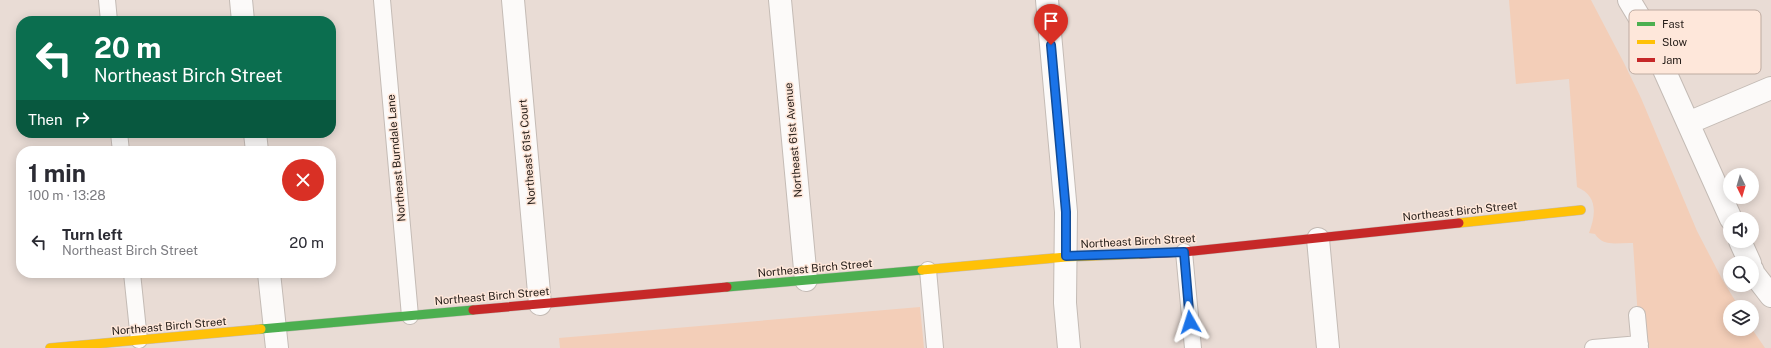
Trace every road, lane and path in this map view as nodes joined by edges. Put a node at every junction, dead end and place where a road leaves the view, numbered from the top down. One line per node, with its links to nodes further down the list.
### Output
1 (107, 0): 9 (lane)
2 (241, 0): 10 (street)
3 (382, 0): 27 (lane, Northeast Burndale Lane)
4 (513, 0): 25 (street, Northeast 61st Court)
5 (780, 0): 23 (street, Northeast 61st Avenue)
6 (1047, 0): 18 (street)
7 (1629, 0): 8 (street)
8 (1635, 10)
9 (109, 16)
10 (243, 16)
11 (1666, 74): 13 (street)
12 (1771, 88): 13 (street)
13 (1688, 123): 15 (street)
14 (1581, 210): 16 (street, Northeast Birch Street)
15 (1728, 212)
16 (1318, 239): 17 (street, Northeast Birch Street); 35 (street)
17 (1184, 252): 18 (street, Northeast Birch Street); 34 (lane)
18 (1066, 256): 19 (street, Northeast Birch Street); 33 (street)
19 (928, 270): 23 (street, Northeast Birch Street); 32 (lane)
20 (133, 278): 29 (lane)
21 (270, 278): 28 (street)
22 (1759, 279): 24 (street)
23 (806, 280): 25 (street, Northeast Birch Street)
24 (1771, 296)
25 (540, 304): 27 (street, Northeast Birch Street)
26 (1637, 315): 30 (lane)
27 (410, 316): 28 (street, Northeast Birch Street)
28 (276, 338): 29 (street, Northeast Birch Street)
29 (139, 340): 31 (street, Northeast Birch Street)
30 (1640, 346): 36 (lane)
31 (50, 348)
32 (935, 348)
33 (1069, 348)
34 (1193, 348)
35 (1328, 348)
36 (1593, 348)

